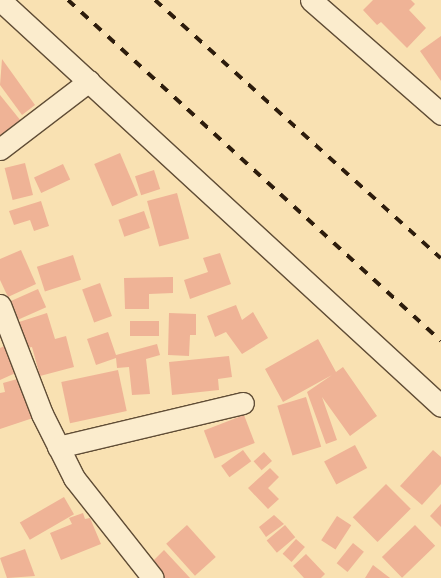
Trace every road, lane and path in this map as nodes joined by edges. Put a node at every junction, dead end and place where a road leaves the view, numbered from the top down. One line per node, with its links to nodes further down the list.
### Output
1 (0, 0): 3 (street)
2 (311, 0): 4 (street)
3 (89, 81): 5 (street); 8 (street)
4 (441, 114)
5 (0, 149)
6 (0, 305): 9 (street)
7 (243, 403): 9 (street)
8 (441, 406)
9 (58, 447): 10 (street)
10 (153, 578)

